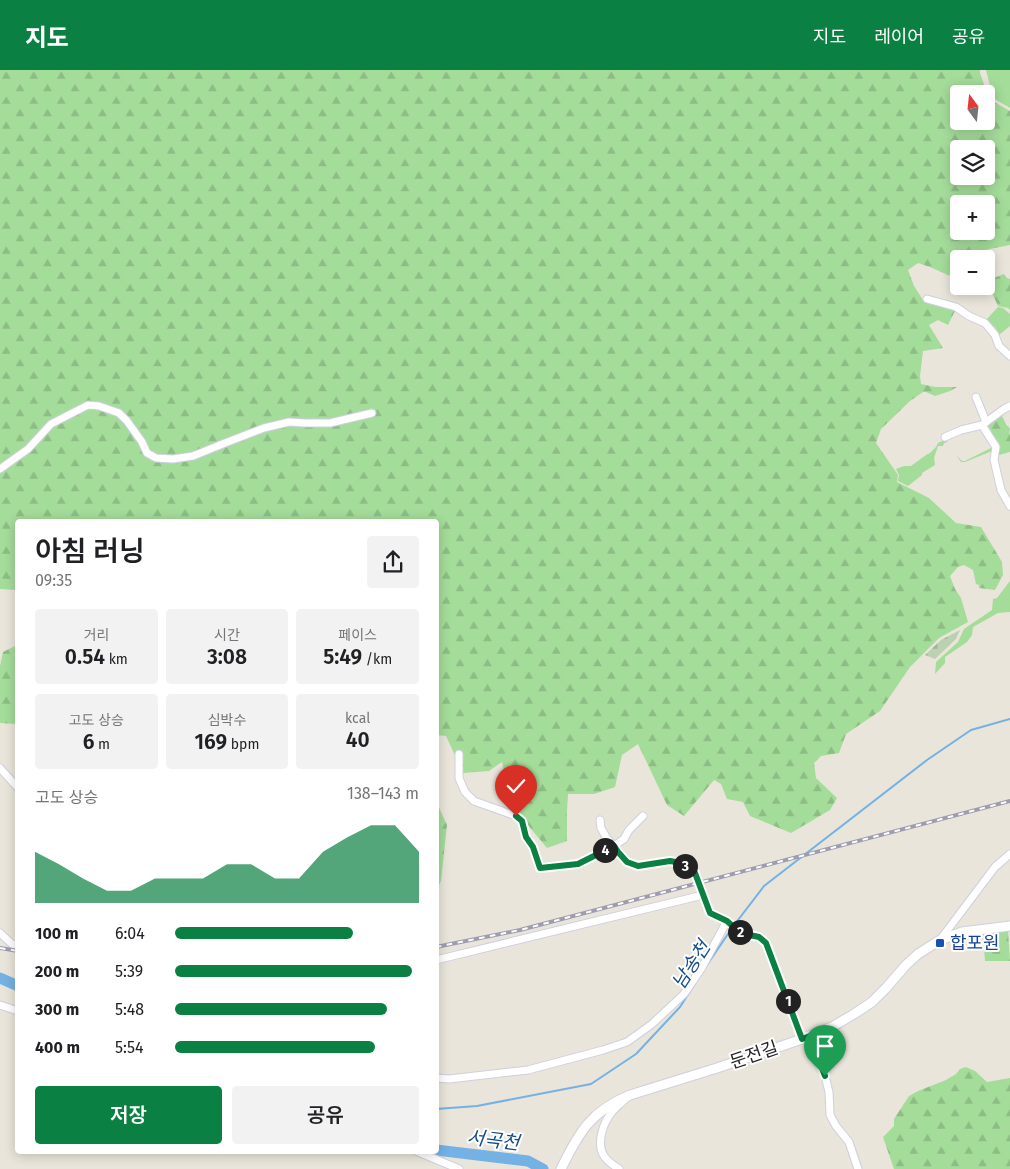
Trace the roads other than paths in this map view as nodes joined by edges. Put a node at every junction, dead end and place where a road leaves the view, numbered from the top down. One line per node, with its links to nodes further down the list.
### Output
1 (928, 299): 2 (street)
2 (1010, 356)
3 (976, 398): 6 (street)
4 (1010, 406): 6 (street)
5 (372, 413): 8 (street)
6 (984, 423): 7 (street); 9 (street)
7 (945, 437)
8 (0, 469)
9 (1010, 506)
10 (459, 754): 15 (street)
11 (0, 768): 12 (street)
12 (15, 785)
13 (642, 816): 15 (street)
14 (600, 820): 15 (street)
15 (614, 846): 17 (street)
16 (1010, 854): 21 (street)
17 (702, 895): 18 (street); 23 (street)
18 (728, 923): 26 (street); 27 (street)
19 (1010, 926): 21 (street, 둔전길)
20 (0, 933): 22 (street)
21 (940, 940): 26 (street, 둔전길)
22 (15, 945)
23 (439, 959)
24 (0, 1005): 25 (street)
25 (15, 1010)
26 (806, 1038): 28 (street, 둔전길); 33 (street)
27 (439, 1078)
28 (630, 1095): 31 (street, 둔전길); 32 (street)
29 (423, 1154): 30 (street)
30 (459, 1169)
31 (561, 1169)
32 (619, 1169)
33 (858, 1169)

